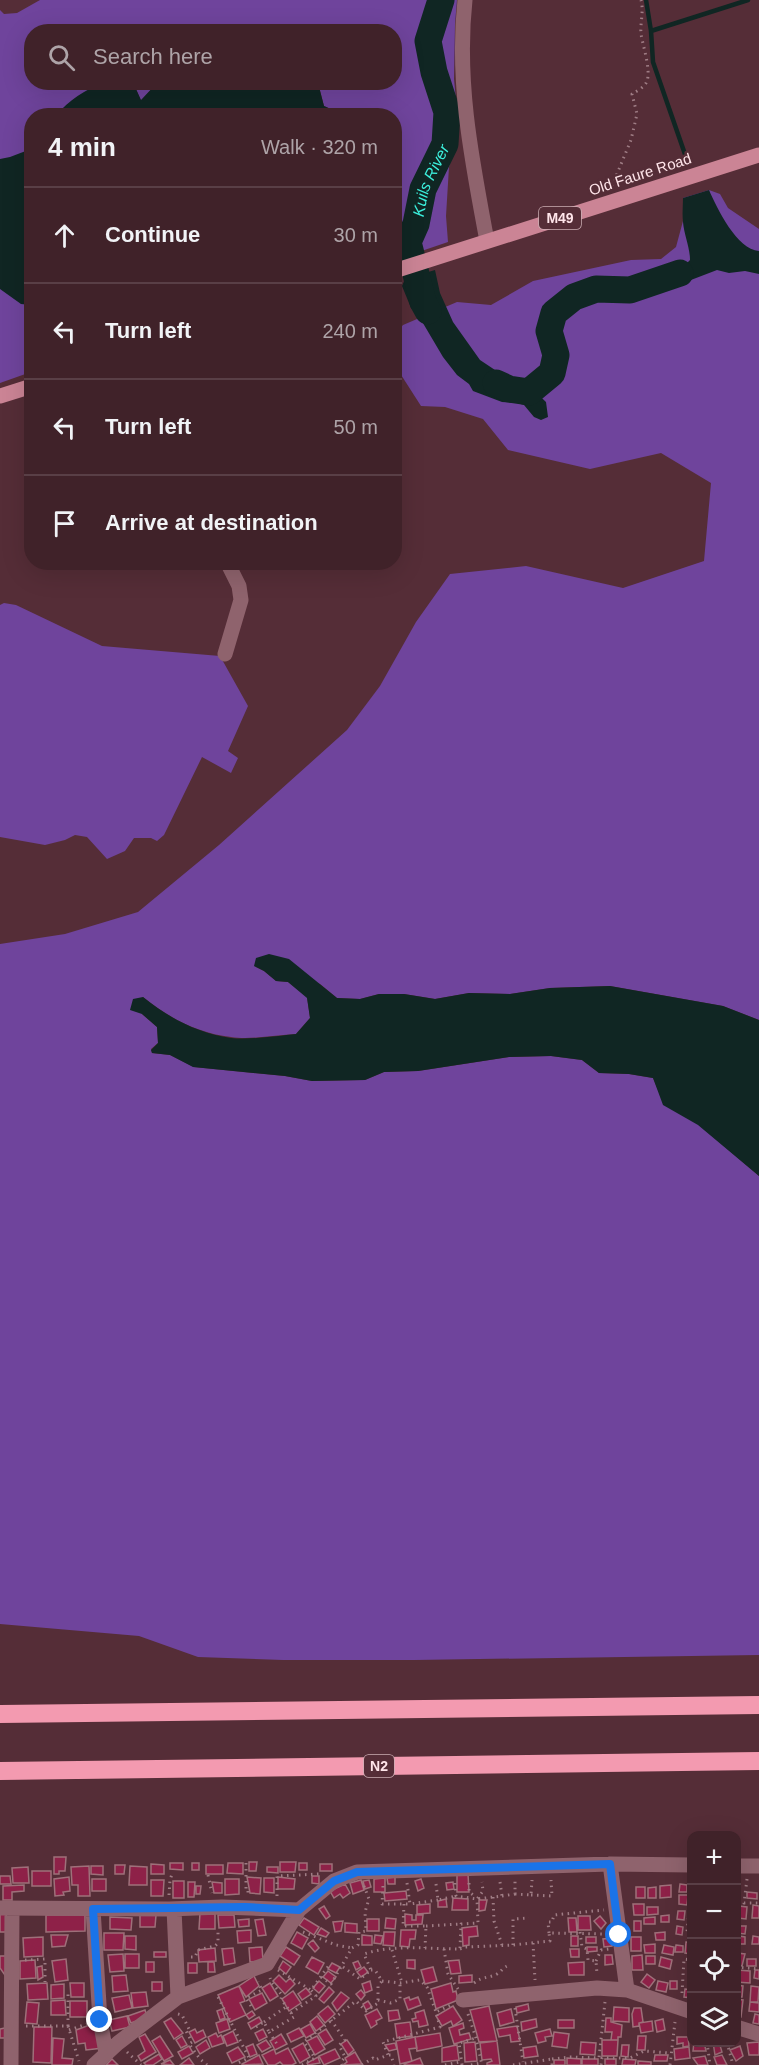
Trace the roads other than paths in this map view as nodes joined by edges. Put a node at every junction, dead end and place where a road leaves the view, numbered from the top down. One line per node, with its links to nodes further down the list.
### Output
1 (465, 0): 3 (street)
2 (759, 155): 3 (main road, Old Faure Road / M49)
3 (487, 241): 4 (main road, Old Faure Road / M49)
4 (402, 268)
5 (24, 388): 6 (main road)
6 (0, 396)
7 (231, 570): 8 (street)
8 (225, 654)
9 (759, 1705): 10 (highway)
10 (0, 1714)
11 (759, 1761): 12 (highway, N2)
12 (0, 1771)
13 (610, 1864): 14 (street); 18 (street); 19 (street)
14 (687, 1865)
15 (6, 1908): 16 (street); 26 (street)
16 (93, 1909): 17 (street); 25 (street)
17 (171, 1909): 18 (street); 21 (street)
18 (299, 1910): 21 (street)
19 (627, 1990): 20 (street); 22 (street)
20 (462, 1992)
21 (174, 2000): 25 (street)
22 (686, 2011)
23 (741, 2029): 24 (street)
24 (759, 2034)
25 (106, 2053): 27 (street)
26 (11, 2065)
27 (94, 2065)

